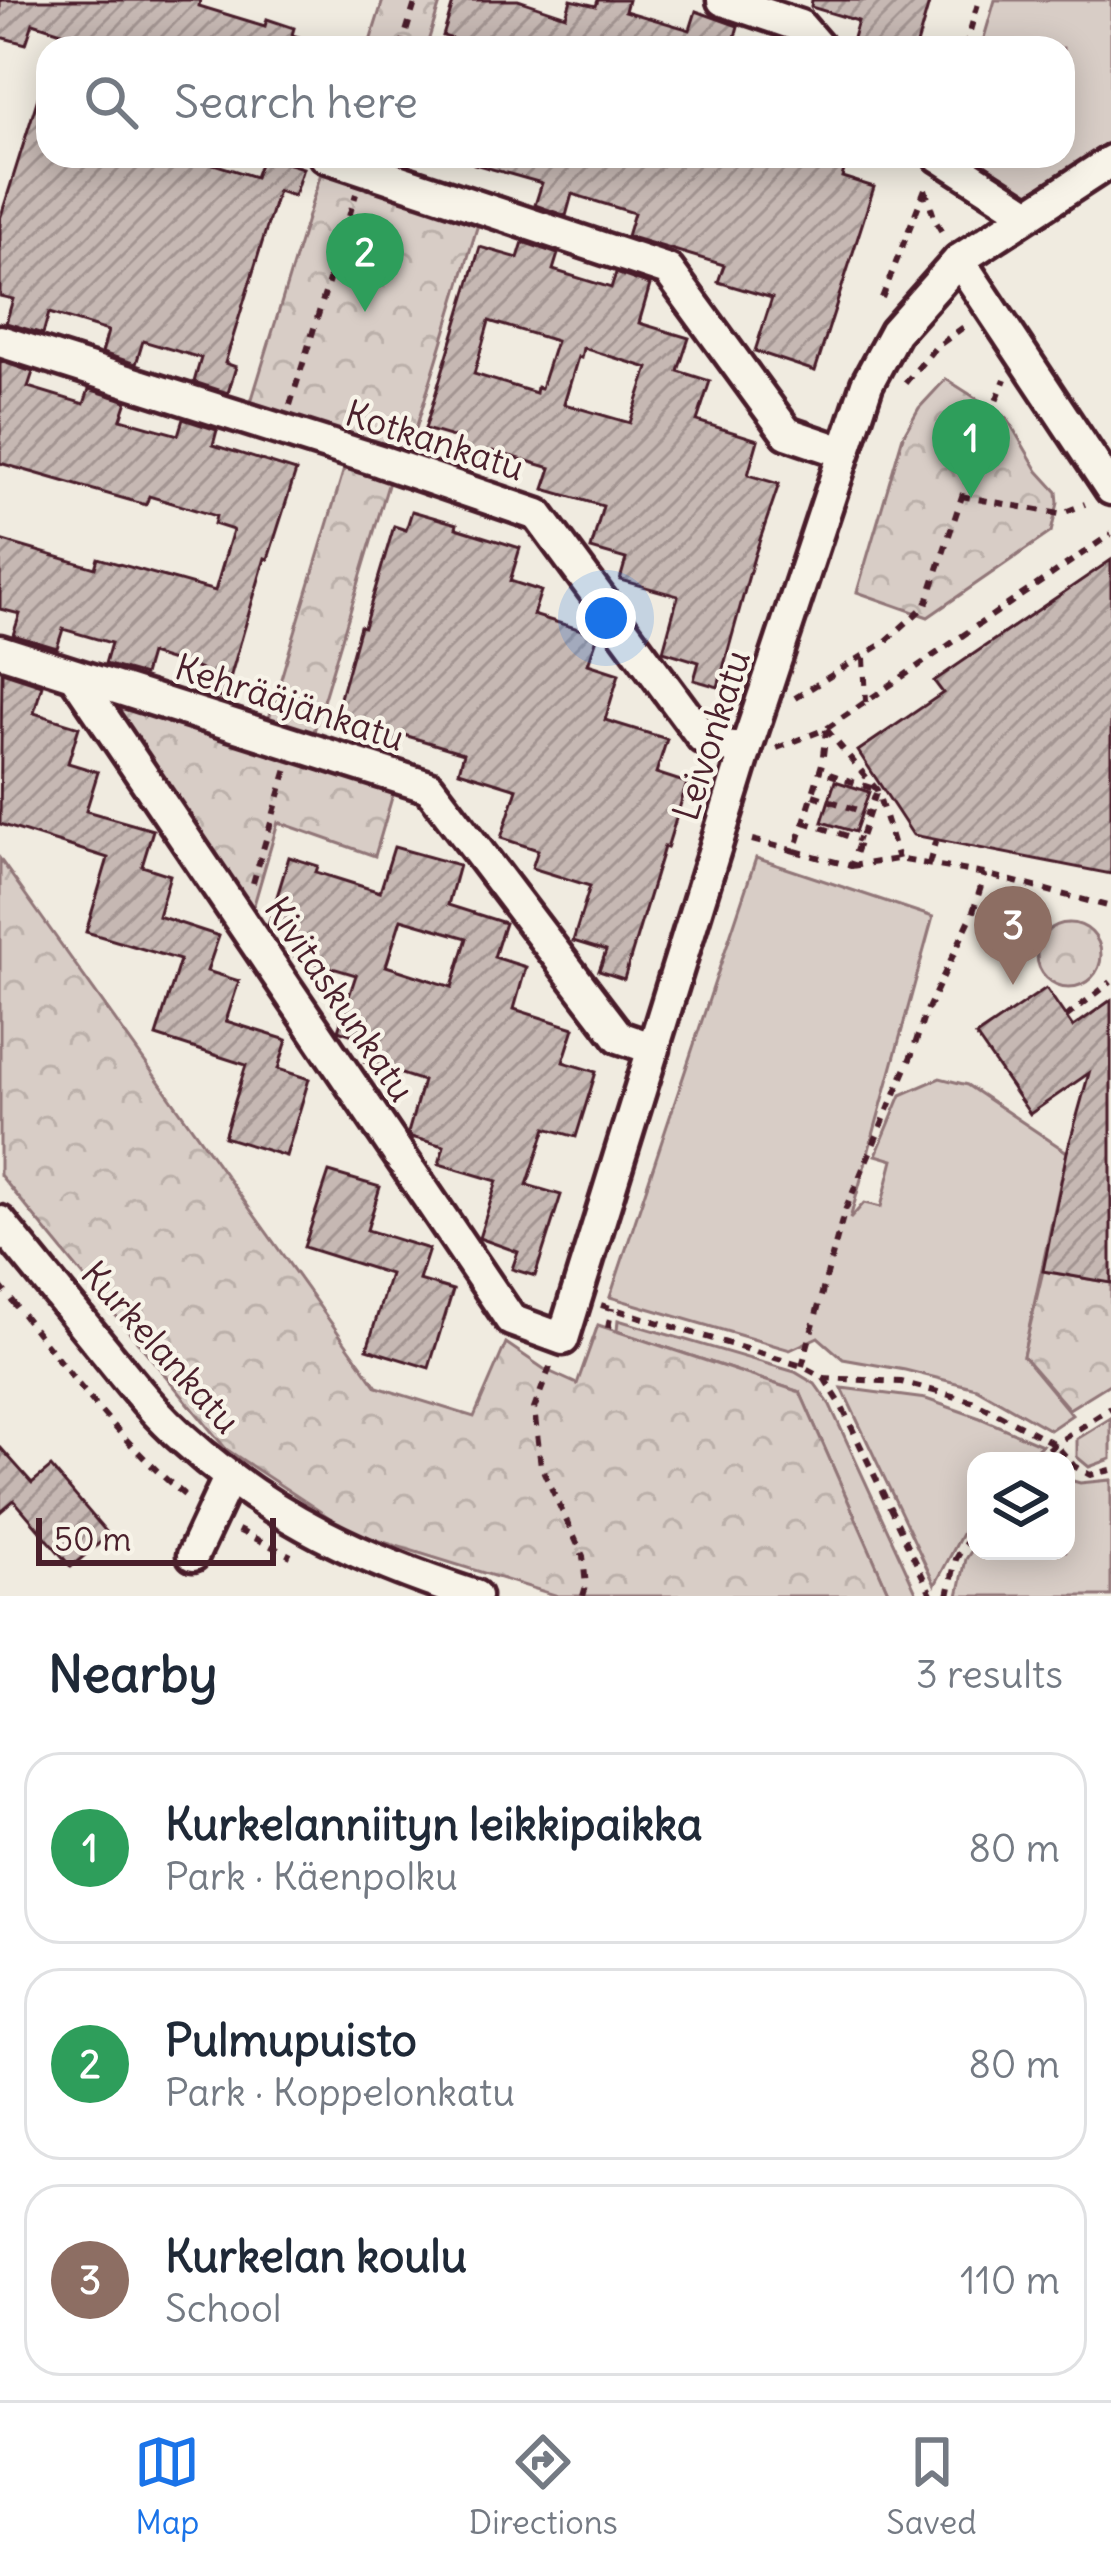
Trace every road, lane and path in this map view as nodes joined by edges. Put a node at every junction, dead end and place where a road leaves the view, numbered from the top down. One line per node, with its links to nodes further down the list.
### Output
1 (416, 0): 4 (path)
2 (723, 0): 5 (street)
3 (979, 0): 6 (path)
4 (405, 36)
5 (809, 36)
6 (968, 36)
7 (1111, 161): 12 (street, Leivonkatu)
8 (364, 168): 19 (path); 20 (street)
9 (932, 168): 11 (path)
10 (941, 168): 12 (street)
11 (925, 190): 13 (path); 15 (path)
12 (1029, 214): 13 (street, Leivonkatu)
13 (959, 260): 14 (street); 20 (street, Leivonkatu)
14 (990, 308): 17 (street); 18 (path)
15 (877, 311)
16 (0, 341): 19 (street, Kotkankatu)
17 (1017, 349): 21 (street); 22 (path)
18 (905, 383)
19 (282, 431): 31 (street, Kotkankatu)
20 (843, 452): 31 (street, Leivonkatu)
21 (1102, 495): 22 (path)
22 (962, 496): 25 (path)
23 (1111, 535): 28 (path)
24 (0, 651): 26 (street, Kehrääjänkatu)
25 (864, 656): 27 (path); 28 (path)
26 (75, 676): 30 (street, Kehrääjänkatu); 46 (street, Kivitaskunkatu)
27 (799, 678)
28 (866, 702): 29 (path)
29 (826, 729): 31 (path); 32 (path); 33 (path)
30 (295, 743): 46 (path); 49 (street, Kehrääjänkatu)
31 (745, 752): 49 (street, Leivonkatu)
32 (820, 771): 33 (path); 34 (path)
33 (877, 790): 35 (path); 41 (path)
34 (813, 795): 35 (path); 36 (path)
35 (869, 814): 39 (path)
36 (804, 822): 39 (path); 40 (path)
37 (936, 839): 42 (path)
38 (752, 840): 40 (path)
39 (860, 840): 43 (path)
40 (795, 851): 43 (path)
41 (898, 859): 42 (path); 43 (path)
42 (929, 864): 44 (path)
43 (851, 866)
44 (985, 874): 45 (path); 55 (path)
45 (1111, 907)
46 (241, 922): 54 (street, Kivitaskunkatu)
47 (1111, 982): 48 (path)
48 (1066, 1017)
49 (654, 1049): 51 (street, Leivonkatu)
50 (0, 1222): 61 (street, Kurkelankatu)
51 (578, 1297): 52 (path); 54 (street, Leivonkatu)
52 (612, 1308): 53 (path); 55 (path)
53 (608, 1328)
54 (563, 1340): 65 (path)
55 (802, 1366): 56 (path)
56 (824, 1378): 58 (path); 66 (path)
57 (1111, 1408): 58 (path)
58 (1055, 1444): 59 (path); 60 (path)
59 (1046, 1452)
60 (1111, 1470)
61 (229, 1478): 63 (street); 64 (street, Kurkelankatu)
62 (967, 1541): 67 (path)
63 (193, 1555)
64 (475, 1596)
65 (583, 1596)
66 (932, 1596)
67 (948, 1596)

